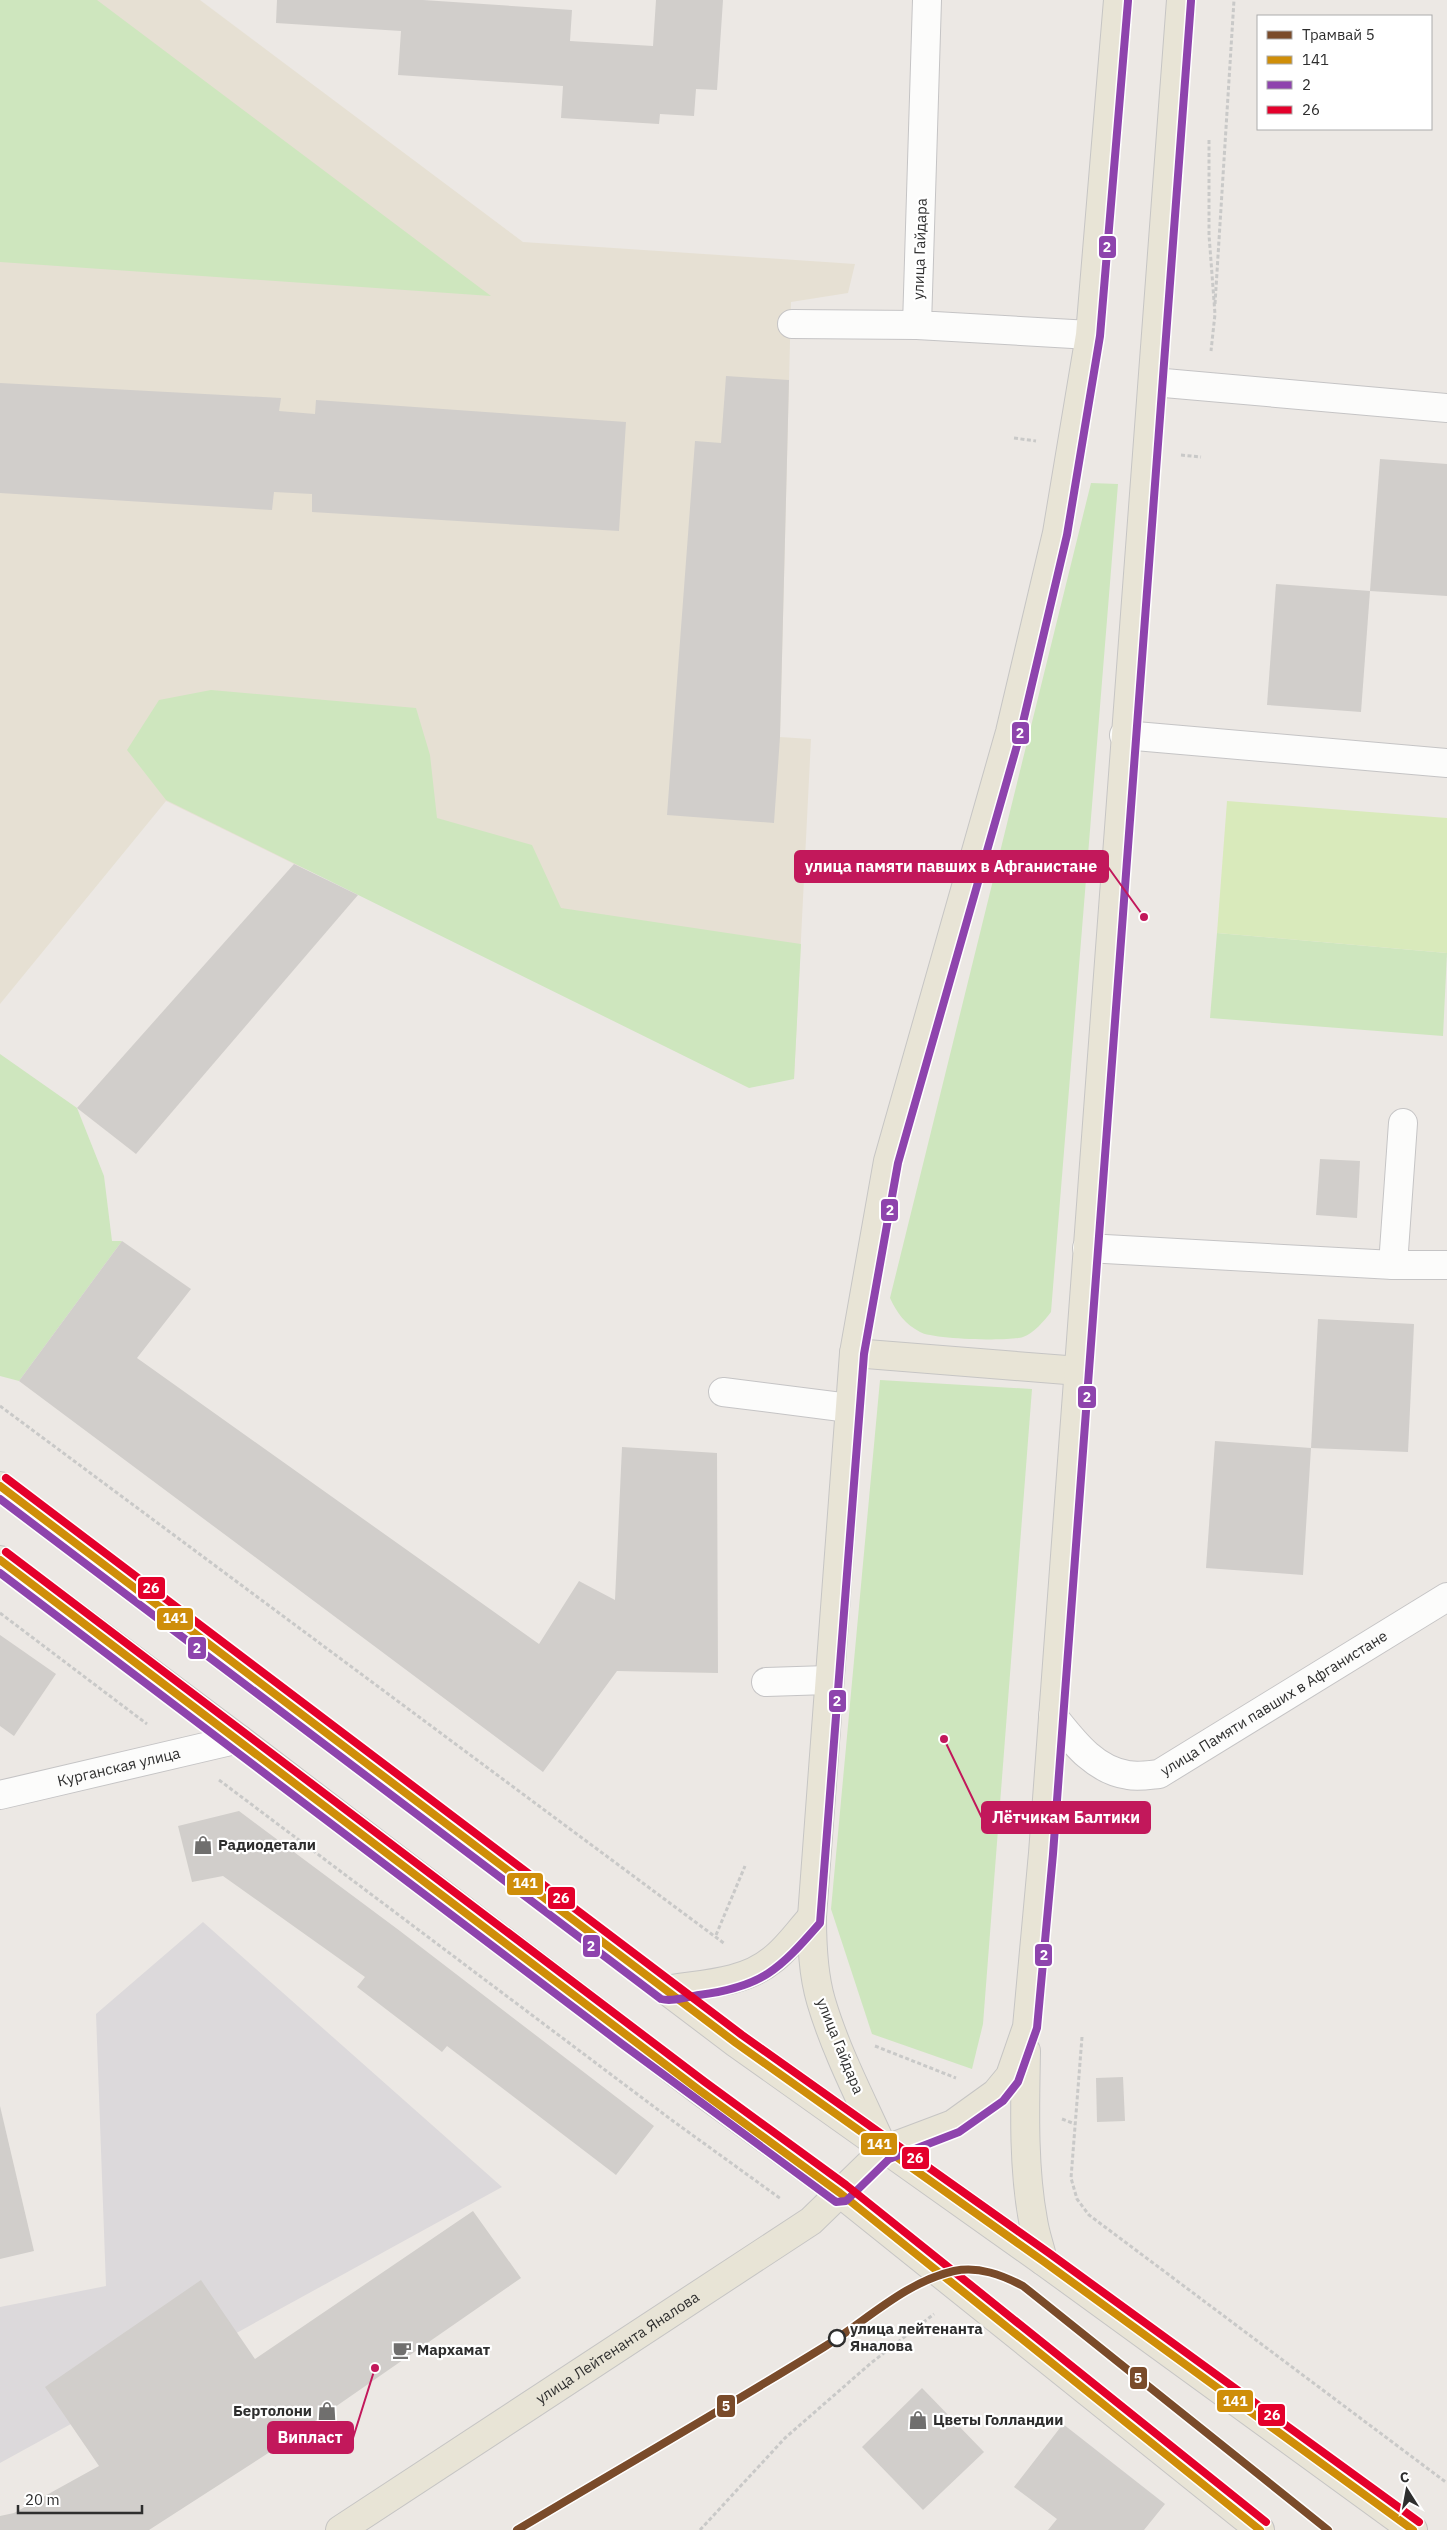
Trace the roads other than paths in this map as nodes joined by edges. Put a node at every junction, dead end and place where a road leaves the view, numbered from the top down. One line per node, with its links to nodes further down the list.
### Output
1 (927, 0): 5 (street, улица Гайдара)
2 (1118, 0): 6 (main road, улица Гайдара)
3 (1181, 0): 7 (main road)
4 (792, 324): 5 (street)
5 (917, 326): 6 (street)
6 (1090, 335): 15 (main road, улица Гайдара)
7 (1153, 382): 8 (street); 9 (main road)
8 (1447, 408)
9 (1124, 735): 10 (street); 12 (main road)
10 (1447, 763)
11 (1402, 1123): 13 (street)
12 (1087, 1248): 13 (street); 16 (main road)
13 (1393, 1265): 14 (street)
14 (1447, 1266)
15 (854, 1353): 16 (main road); 18 (main road, улица Гайдара)
16 (1079, 1371): 24 (main road)
17 (722, 1392): 18 (street)
18 (849, 1408): 22 (main road, улица Гайдара)
19 (0, 1486): 28 (main road)
20 (0, 1560): 25 (main road)
21 (1447, 1597): 24 (street, улица Памяти павших в Афганистане)
22 (828, 1680): 23 (street); 27 (main road, улица Гайдара)
23 (766, 1682)
24 (1053, 1716): 29 (main road)
25 (240, 1739): 26 (street, Курганская улица); 31 (main road)
26 (0, 1795)
27 (812, 1917): 28 (main road); 30 (main road, улица Гайдара)
28 (665, 1990): 30 (main road)
29 (1027, 2027): 30 (main road); 32 (main road)
30 (884, 2150): 31 (main road, улица Лейтенанта Яналова); 32 (main road)
31 (840, 2193): 33 (main road); 34 (main road, улица Лейтенанта Яналова)
32 (1043, 2261): 36 (main road)
33 (1241, 2521): 35 (main road)
34 (340, 2530)
35 (1260, 2530)
36 (1413, 2530)

